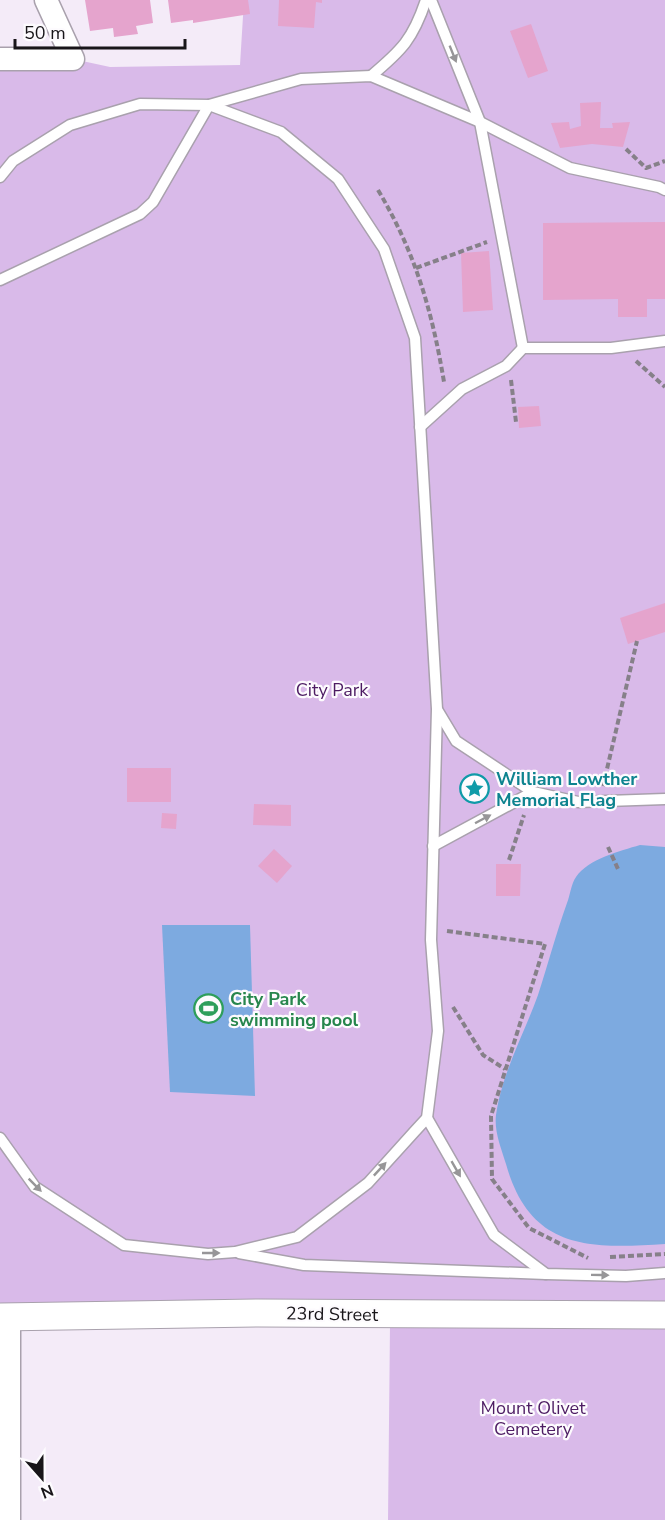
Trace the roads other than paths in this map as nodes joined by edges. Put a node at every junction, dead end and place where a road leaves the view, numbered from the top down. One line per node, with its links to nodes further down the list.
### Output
1 (46, 0): 4 (street)
2 (426, 0): 5 (lane)
3 (431, 0): 7 (lane, one-way to 7)
4 (0, 59)
5 (371, 76): 6 (lane); 7 (lane)
6 (209, 105): 8 (lane); 10 (lane); 13 (lane)
7 (480, 122): 9 (lane); 12 (lane)
8 (0, 177)
9 (665, 190)
10 (0, 280)
11 (665, 341): 12 (lane)
12 (523, 348): 13 (lane)
13 (420, 427): 14 (lane)
14 (437, 709): 15 (lane); 17 (lane)
15 (533, 792): 16 (lane); 17 (lane, one-way to 15)
16 (665, 799)
17 (433, 846): 18 (lane)
18 (427, 1118): 20 (lane, one-way to 18); 22 (lane, one-way to 22)
19 (0, 1138): 20 (lane, one-way to 20)
20 (235, 1252): 22 (lane)
21 (665, 1273): 22 (lane, one-way to 21)
22 (546, 1274)
23 (665, 1315): 24 (street, 23rd Street)
24 (5, 1317): 25 (street)
25 (9, 1520)

